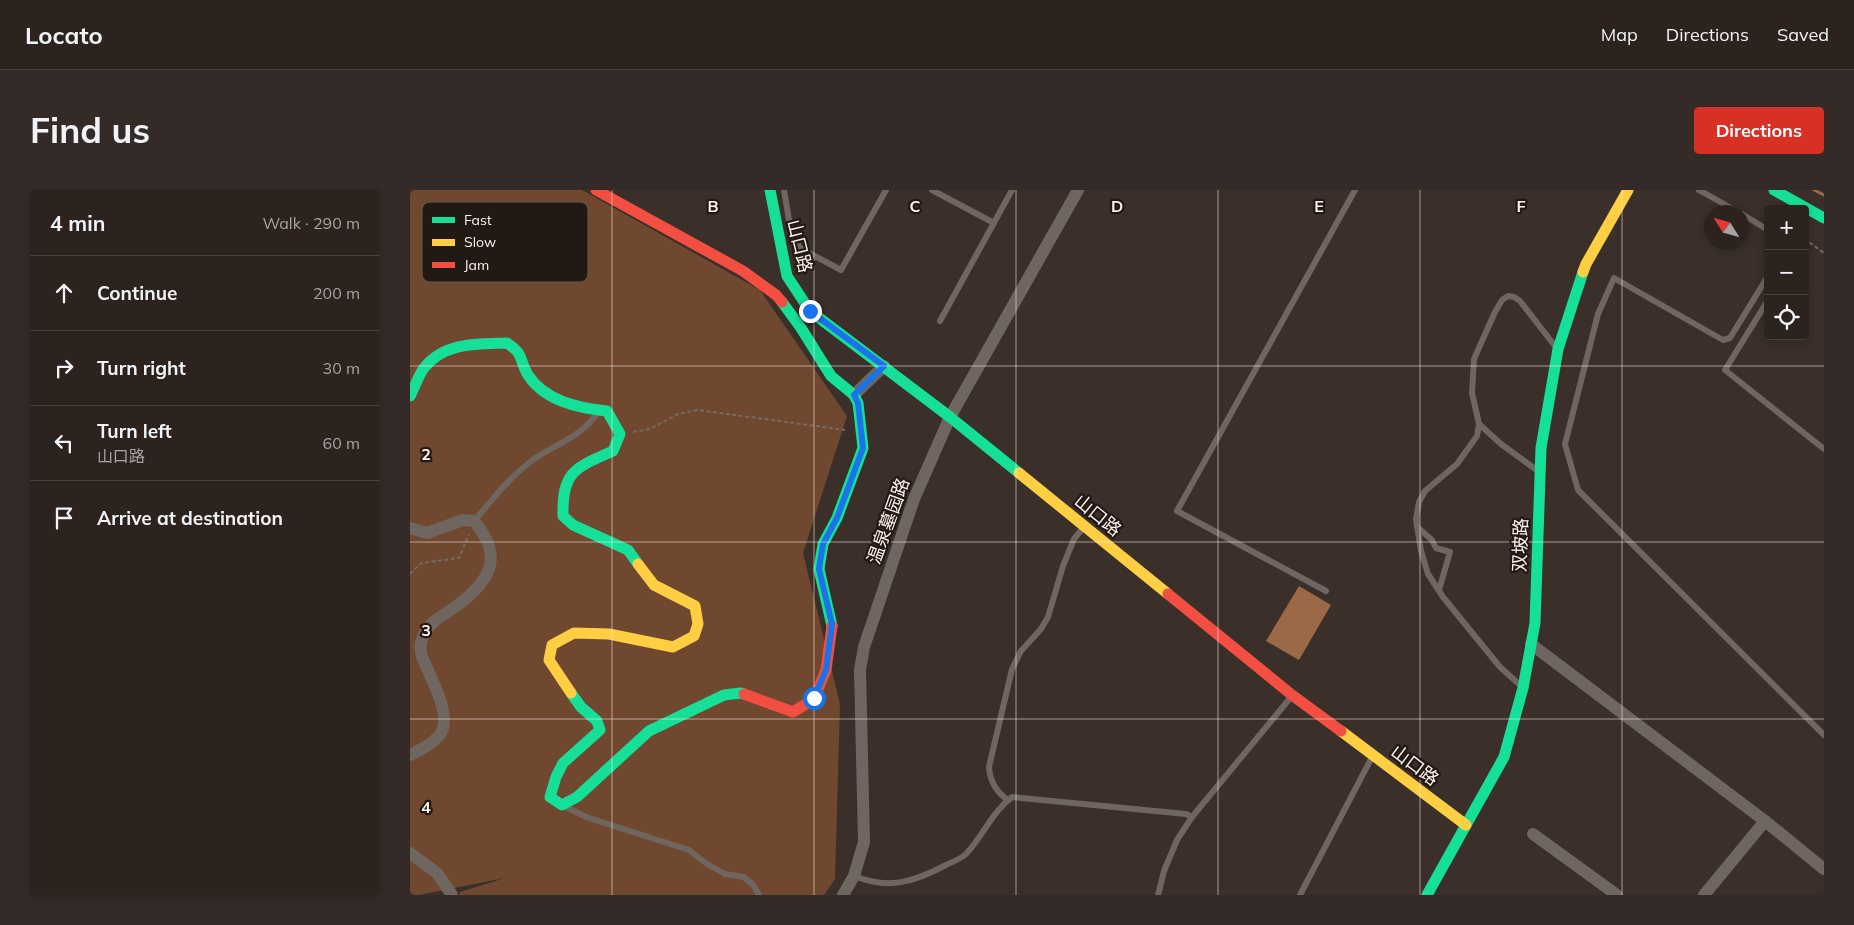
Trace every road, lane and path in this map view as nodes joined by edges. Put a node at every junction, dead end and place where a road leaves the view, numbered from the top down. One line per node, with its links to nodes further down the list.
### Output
1 (596, 190): 24 (street)
2 (770, 190): 23 (street, 山口路)
3 (784, 190): 4 (lane)
4 (886, 190)
5 (932, 190): 15 (lane)
6 (1012, 190): 15 (lane)
7 (1078, 190): 27 (street, 温泉墓园路)
8 (1355, 190): 39 (lane)
9 (1699, 190): 12 (lane)
10 (1774, 190): 14 (street)
11 (1622, 192): 22 (street, 双坡路)
12 (1726, 205)
13 (1749, 218): 16 (lane)
14 (1824, 218)
15 (994, 223): 21 (lane)
16 (1764, 228)
17 (1809, 242): 18 (path)
18 (1824, 253)
19 (1764, 283): 43 (lane)
20 (1764, 307): 31 (lane)
21 (940, 321)
22 (1558, 349): 28 (lane); 32 (street, 双坡路)
23 (884, 366): 24 (street); 27 (street, 山口路)
24 (854, 395): 29 (street)
25 (410, 396): 26 (street)
26 (599, 411): 30 (street); 33 (lane)
27 (950, 417): 34 (street, 山口路); 54 (street, 温泉墓园路)
28 (1479, 424): 32 (lane); 35 (lane)
29 (862, 432): 30 (path); 47 (street)
30 (620, 434): 47 (street)
31 (1824, 449)
32 (1541, 473): 40 (street, 双坡路)
33 (474, 520): 36 (street); 37 (path); 44 (street)
34 (1084, 526): 42 (street, 山口路); 46 (lane)
35 (1417, 527): 38 (lane); 38 (lane)
36 (410, 528)
37 (410, 574)
38 (1439, 590): 41 (lane)
39 (1326, 591)
40 (1531, 644): 41 (street, 双坡路); 49 (street)
41 (1524, 688): 50 (street, 双坡路)
42 (1292, 695): 45 (street, 山口路); 48 (lane)
43 (1824, 735)
44 (410, 755)
45 (1373, 756): 50 (street, 山口路); 59 (lane)
46 (1008, 800): 48 (lane); 54 (lane)
47 (562, 806): 56 (lane)
48 (1192, 817): 58 (lane)
49 (1766, 822): 53 (street); 62 (street)
50 (1466, 825): 60 (street, 双坡路)
51 (1533, 834): 61 (street)
52 (410, 853): 55 (street)
53 (1824, 869)
54 (854, 876): 57 (street, 温泉墓园路)
55 (452, 895)
56 (759, 895)
57 (843, 895)
58 (1158, 895)
59 (1300, 895)
60 (1427, 895)
61 (1617, 895)
62 (1704, 895)

